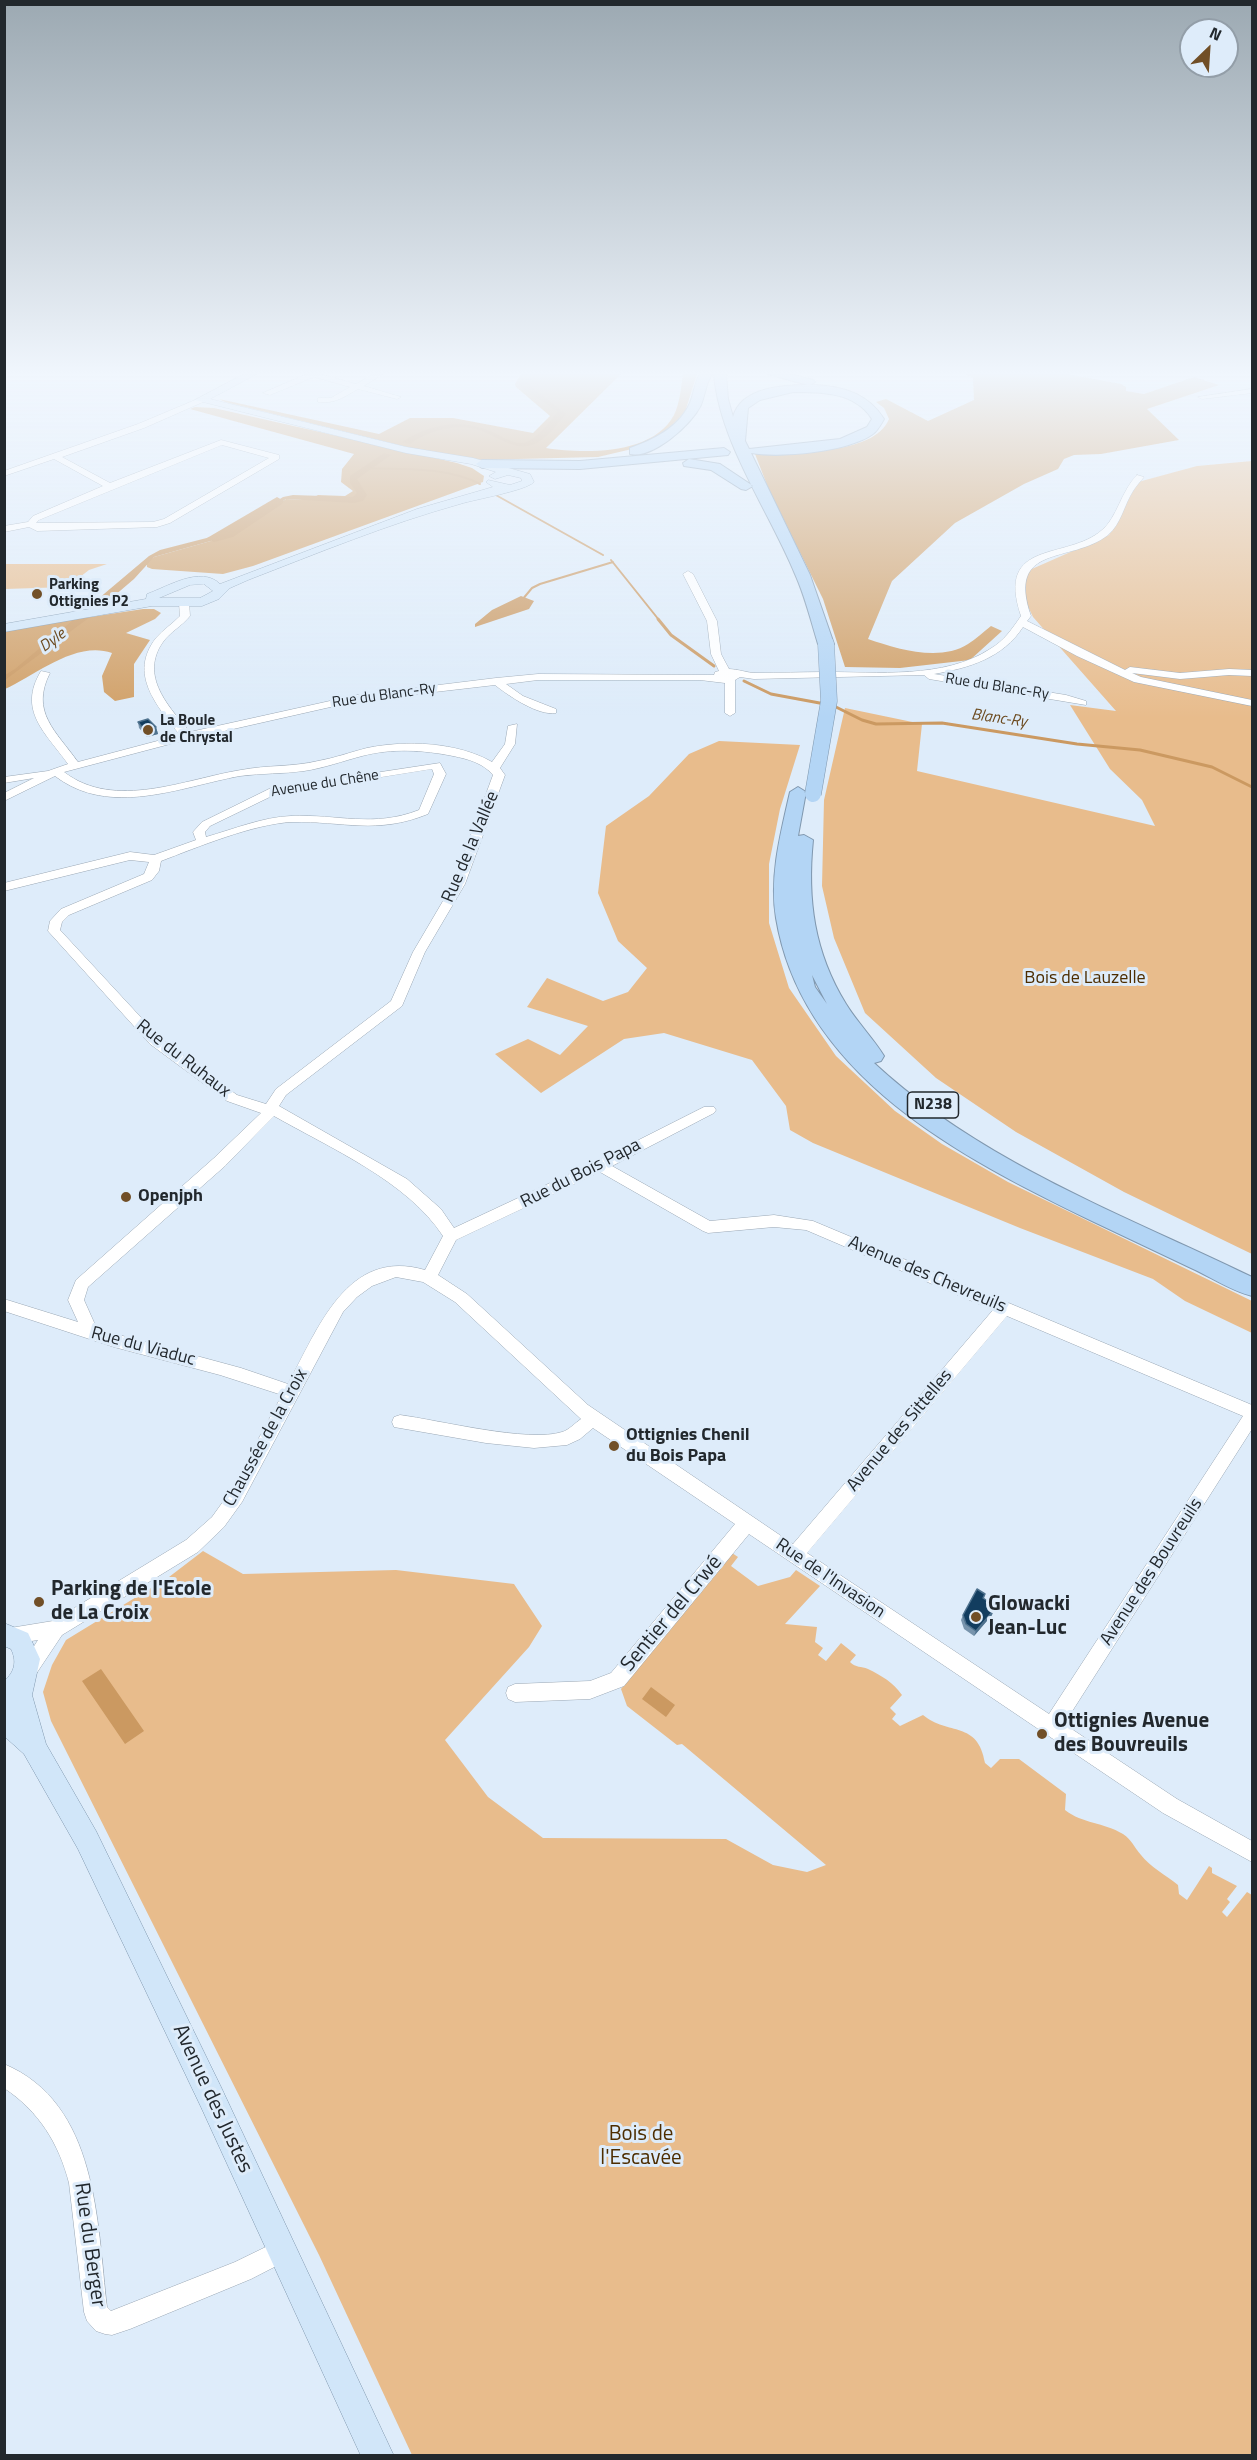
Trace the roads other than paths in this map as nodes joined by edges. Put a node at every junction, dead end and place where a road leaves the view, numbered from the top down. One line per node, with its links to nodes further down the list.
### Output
1 (104, 489): 7 (street)
2 (221, 489): 7 (street)
3 (480, 489): 10 (main road)
4 (747, 489): 16 (highway, N238)
5 (761, 489): 16 (highway, N238)
6 (1130, 489): 13 (street)
7 (31, 524): 8 (street)
8 (4, 529)
9 (687, 574): 21 (street)
10 (214, 586): 11 (main road); 12 (main road)
11 (176, 598): 12 (main road); 14 (street); 15 (main road)
12 (207, 601): 14 (street)
13 (1023, 623): 17 (street); 20 (street, Rue du Blanc-Ry)
14 (178, 624): 28 (street)
15 (4, 628)
16 (820, 644): 34 (highway, N238, bridge)
17 (1110, 668): 19 (street); 24 (street)
18 (45, 673): 30 (street)
19 (1252, 673)
20 (912, 674): 21 (street, Rue du Blanc-Ry); 23 (street, Rue du Blanc-Ry)
21 (727, 676): 22 (street, Rue du Blanc-Ry); 26 (street)
22 (496, 681): 25 (street); 28 (street, Rue du Blanc-Ry)
23 (1082, 703)
24 (1252, 703)
25 (552, 711)
26 (730, 712)
27 (513, 726): 31 (street)
28 (187, 736): 30 (street, Rue du Blanc-Ry)
29 (436, 765): 31 (street, Avenue du Chêne); 36 (street, Avenue du Chêne); 36 (street, Avenue du Chêne)
30 (75, 766): 32 (street, Rue du Blanc-Ry)
31 (495, 769): 32 (street, Rue de la Vallée); 39 (street, Rue de la Vallée)
32 (56, 771): 33 (street); 35 (street, Rue du Blanc-Ry)
33 (4, 780)
34 (805, 793): 43 (highway, N238); 45 (highway, N238)
35 (4, 798)
36 (202, 842): 37 (street, Avenue du Chêne)
37 (155, 859): 38 (street); 39 (street, Rue du Ruhaux)
38 (4, 887)
39 (268, 1108): 42 (street); 48 (street, Rue de la Vallée)
40 (709, 1110): 41 (street, Rue du Bois Papa)
41 (600, 1166): 42 (street, Rue du Bois Papa); 47 (street, Avenue des Chevreuils)
42 (452, 1236): 44 (street)
43 (1252, 1270)
44 (430, 1276): 51 (street, Rue de l'Invasion); 55 (street, Chaussée de la Croix)
45 (1252, 1287)
46 (4, 1305): 48 (street, Rue du Viaduc)
47 (1005, 1307): 50 (street, Avenue des Chevreuils); 54 (street, Avenue des Sittelles)
48 (91, 1334): 49 (street, Rue du Viaduc)
49 (283, 1389)
50 (1252, 1414): 60 (street, Avenue des Bouvreuils)
51 (593, 1418): 52 (street); 53 (street, Rue de l'Invasion)
52 (400, 1422)
53 (747, 1523): 54 (street, Rue de l'Invasion); 58 (street, Sentier del Crwé)
54 (794, 1555): 60 (street, Rue de l'Invasion)
55 (57, 1629): 56 (street, Chaussée de la Croix); 57 (street, Chaussée de la Croix)
56 (8, 1635): 57 (main road, Avenue des Justes)
57 (18, 1683): 61 (main road, Avenue des Justes)
58 (515, 1693)
59 (4, 1719): 61 (main road, Avenue des Justes)
60 (1051, 1727): 62 (street, Rue de l'Invasion)
61 (35, 1749): 64 (main road, Avenue des Justes)
62 (1252, 1852)
63 (4, 2075): 64 (street, Rue du Berger)
64 (282, 2251): 65 (main road, Avenue des Justes)
65 (378, 2456)

